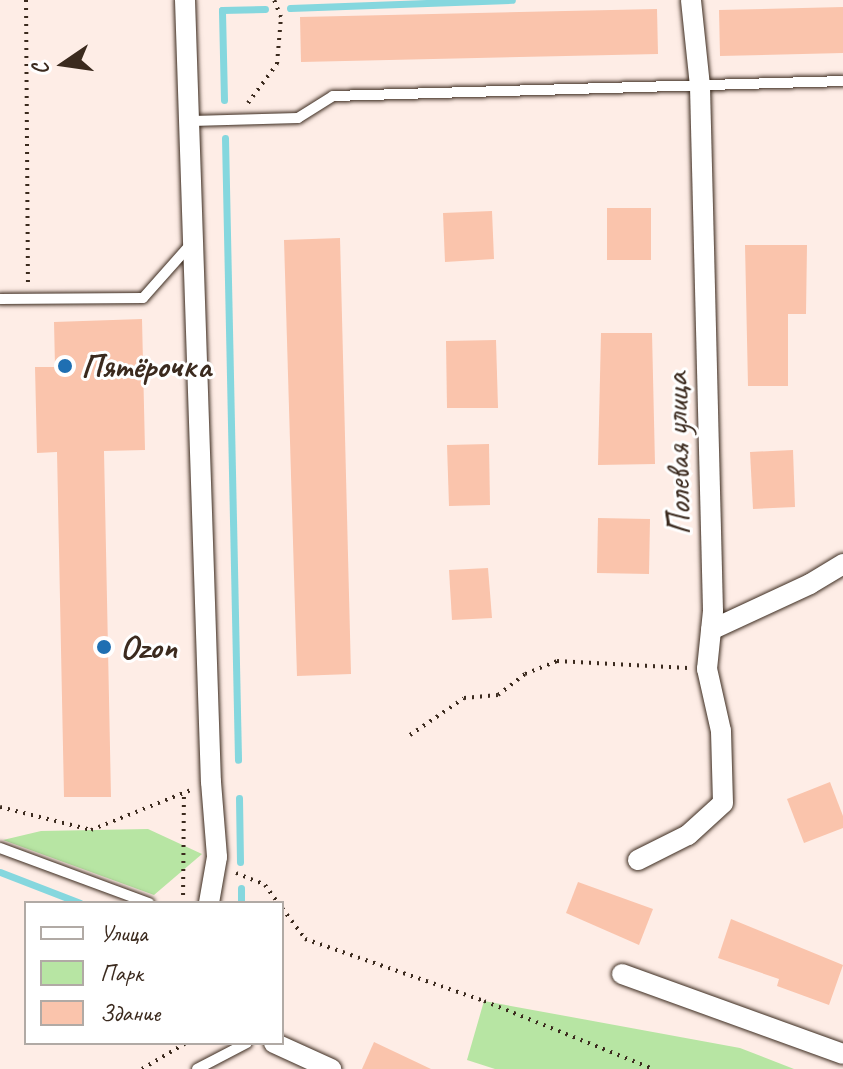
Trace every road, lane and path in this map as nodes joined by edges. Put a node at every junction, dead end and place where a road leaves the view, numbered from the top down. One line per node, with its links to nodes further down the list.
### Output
1 (26, 0): 11 (path)
2 (185, 0): 8 (street)
3 (274, 0): 7 (path)
4 (691, 0): 6 (street, Полевая улица)
5 (843, 81): 6 (lane)
6 (700, 86): 7 (lane); 13 (street, Полевая улица)
7 (237, 118): 8 (lane)
8 (192, 121): 9 (street)
9 (196, 239): 11 (lane); 16 (street)
10 (0, 299): 11 (lane)
11 (28, 299)
12 (843, 564): 13 (street)
13 (711, 630): 14 (street, Полевая улица)
14 (707, 669): 15 (path); 21 (street, Полевая улица)
15 (410, 735)
16 (211, 782): 17 (path); 20 (street)
17 (184, 792): 18 (path); 23 (path)
18 (0, 807)
19 (0, 848): 22 (lane)
20 (217, 857): 24 (street); 25 (path)
21 (638, 860)
22 (144, 901)
23 (183, 901)
24 (209, 901)
25 (277, 901)
26 (284, 911): 35 (path)
27 (622, 974): 31 (street)
28 (183, 1045): 32 (path)
29 (243, 1045): 33 (lane)
30 (278, 1045): 34 (street)
31 (843, 1054)
32 (142, 1069)
33 (197, 1069)
34 (331, 1069)
35 (653, 1069)

